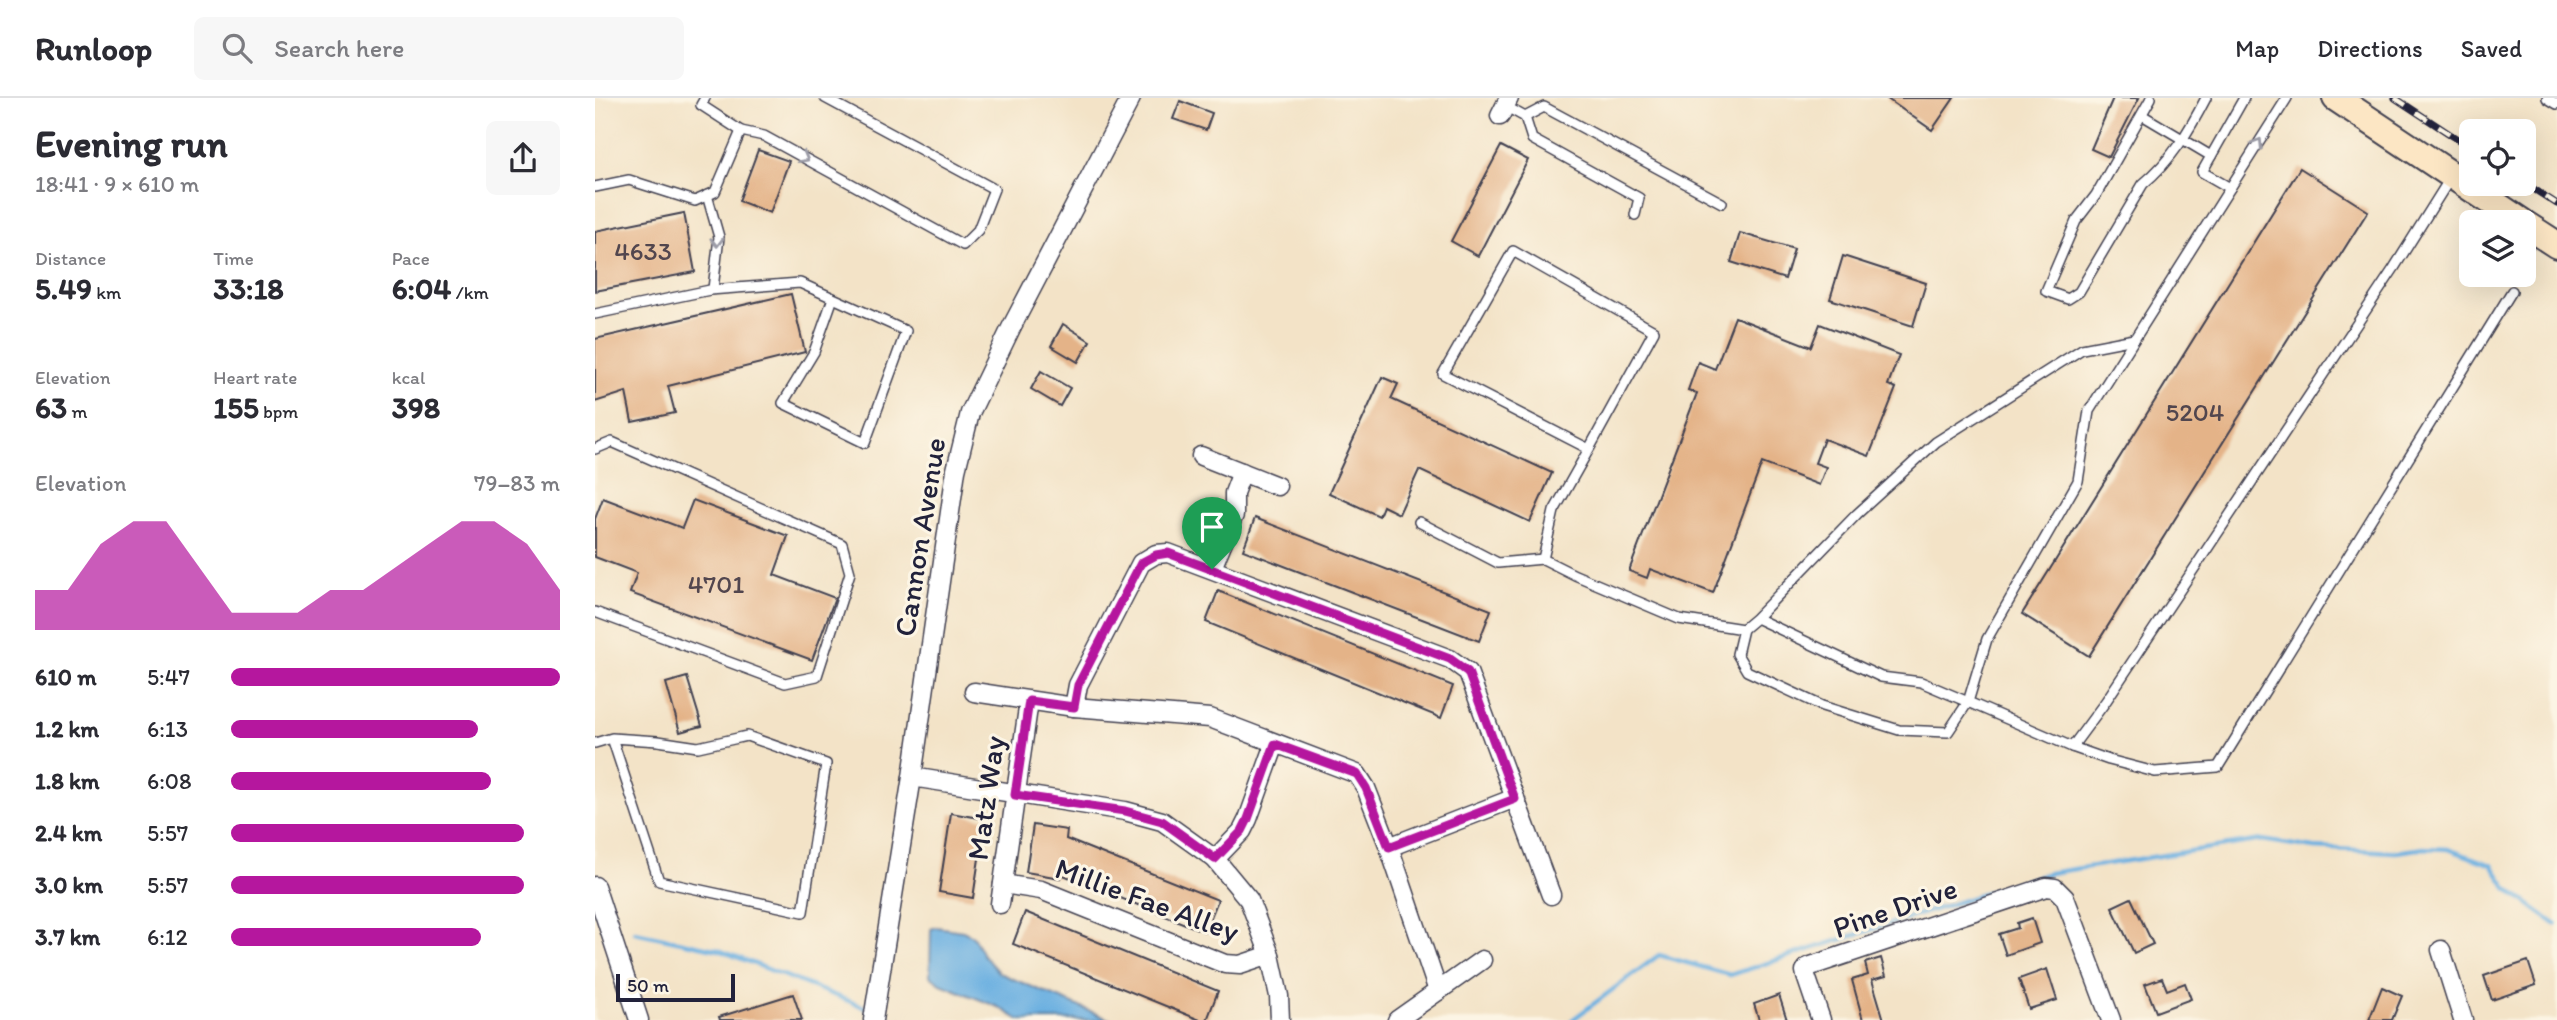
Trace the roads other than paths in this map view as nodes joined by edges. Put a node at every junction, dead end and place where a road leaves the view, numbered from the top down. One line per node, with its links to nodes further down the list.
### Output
1 (825, 98): 14 (lane, one-way to 1)
2 (1131, 98): 50 (street, Cannon Avenue)
3 (2151, 98): 12 (lane)
4 (2206, 98): 15 (lane)
5 (2244, 98): 16 (lane)
6 (2287, 98): 19 (lane, one-way to 6)
7 (2547, 98): 10 (lane)
8 (2338, 99): 17 (main road)
9 (703, 102): 14 (lane)
10 (2557, 104)
11 (1505, 107): 13 (lane)
12 (2142, 115): 15 (lane); 15 (lane)
13 (1525, 117): 21 (lane); 23 (lane)
14 (741, 131): 20 (lane)
15 (2184, 139): 16 (lane)
16 (2211, 156): 19 (lane)
17 (2452, 176): 22 (main road); 49 (lane)
18 (595, 187): 20 (lane)
19 (2229, 188): 30 (lane)
20 (706, 195): 26 (lane, one-way to 26)
21 (1722, 203)
22 (2503, 210)
23 (1635, 215)
24 (2536, 231): 25 (main road)
25 (2557, 245)
26 (713, 289): 28 (lane); 29 (lane)
27 (2512, 291): 49 (lane)
28 (833, 298): 28 (lane)
29 (595, 314)
30 (2134, 339): 40 (lane); 44 (lane)
31 (595, 449): 39 (lane)
32 (1589, 449): 32 (lane); 37 (lane)
33 (1201, 456): 34 (street)
34 (1242, 472): 35 (street); 38 (street)
35 (1277, 486)
36 (1419, 522): 37 (lane)
37 (1543, 559): 41 (lane)
38 (1212, 569): 45 (street); 52 (street)
39 (595, 612)
40 (1756, 618): 41 (lane); 44 (lane)
41 (1743, 629): 44 (lane)
42 (974, 692): 43 (street)
43 (1029, 701): 45 (street); 51 (street, Matz Way)
44 (1968, 702): 49 (lane)
45 (1074, 707): 48 (street)
46 (612, 738): 46 (lane); 47 (lane)
47 (595, 743)
48 (1275, 744): 53 (street); 54 (street)
49 (2072, 747)
50 (912, 777): 51 (street); 64 (street, Cannon Avenue)
51 (1015, 795): 54 (street); 55 (street, Matz Way)
52 (1515, 799): 53 (street); 57 (street)
53 (1389, 847): 62 (street)
54 (1215, 859): 60 (street)
55 (1003, 884): 58 (street, Matz Way); 60 (street, Millie Fae Alley)
56 (595, 886): 63 (street)
57 (1551, 895)
58 (1000, 904)
59 (2441, 950): 69 (street)
60 (1270, 955): 65 (street)
61 (1482, 960): 62 (street)
62 (1438, 991): 66 (street)
63 (639, 1020)
64 (873, 1020)
65 (1280, 1020)
66 (1397, 1020)
67 (1821, 1020): 68 (street, Pine Drive)
68 (2111, 1020)
69 (2463, 1020)

